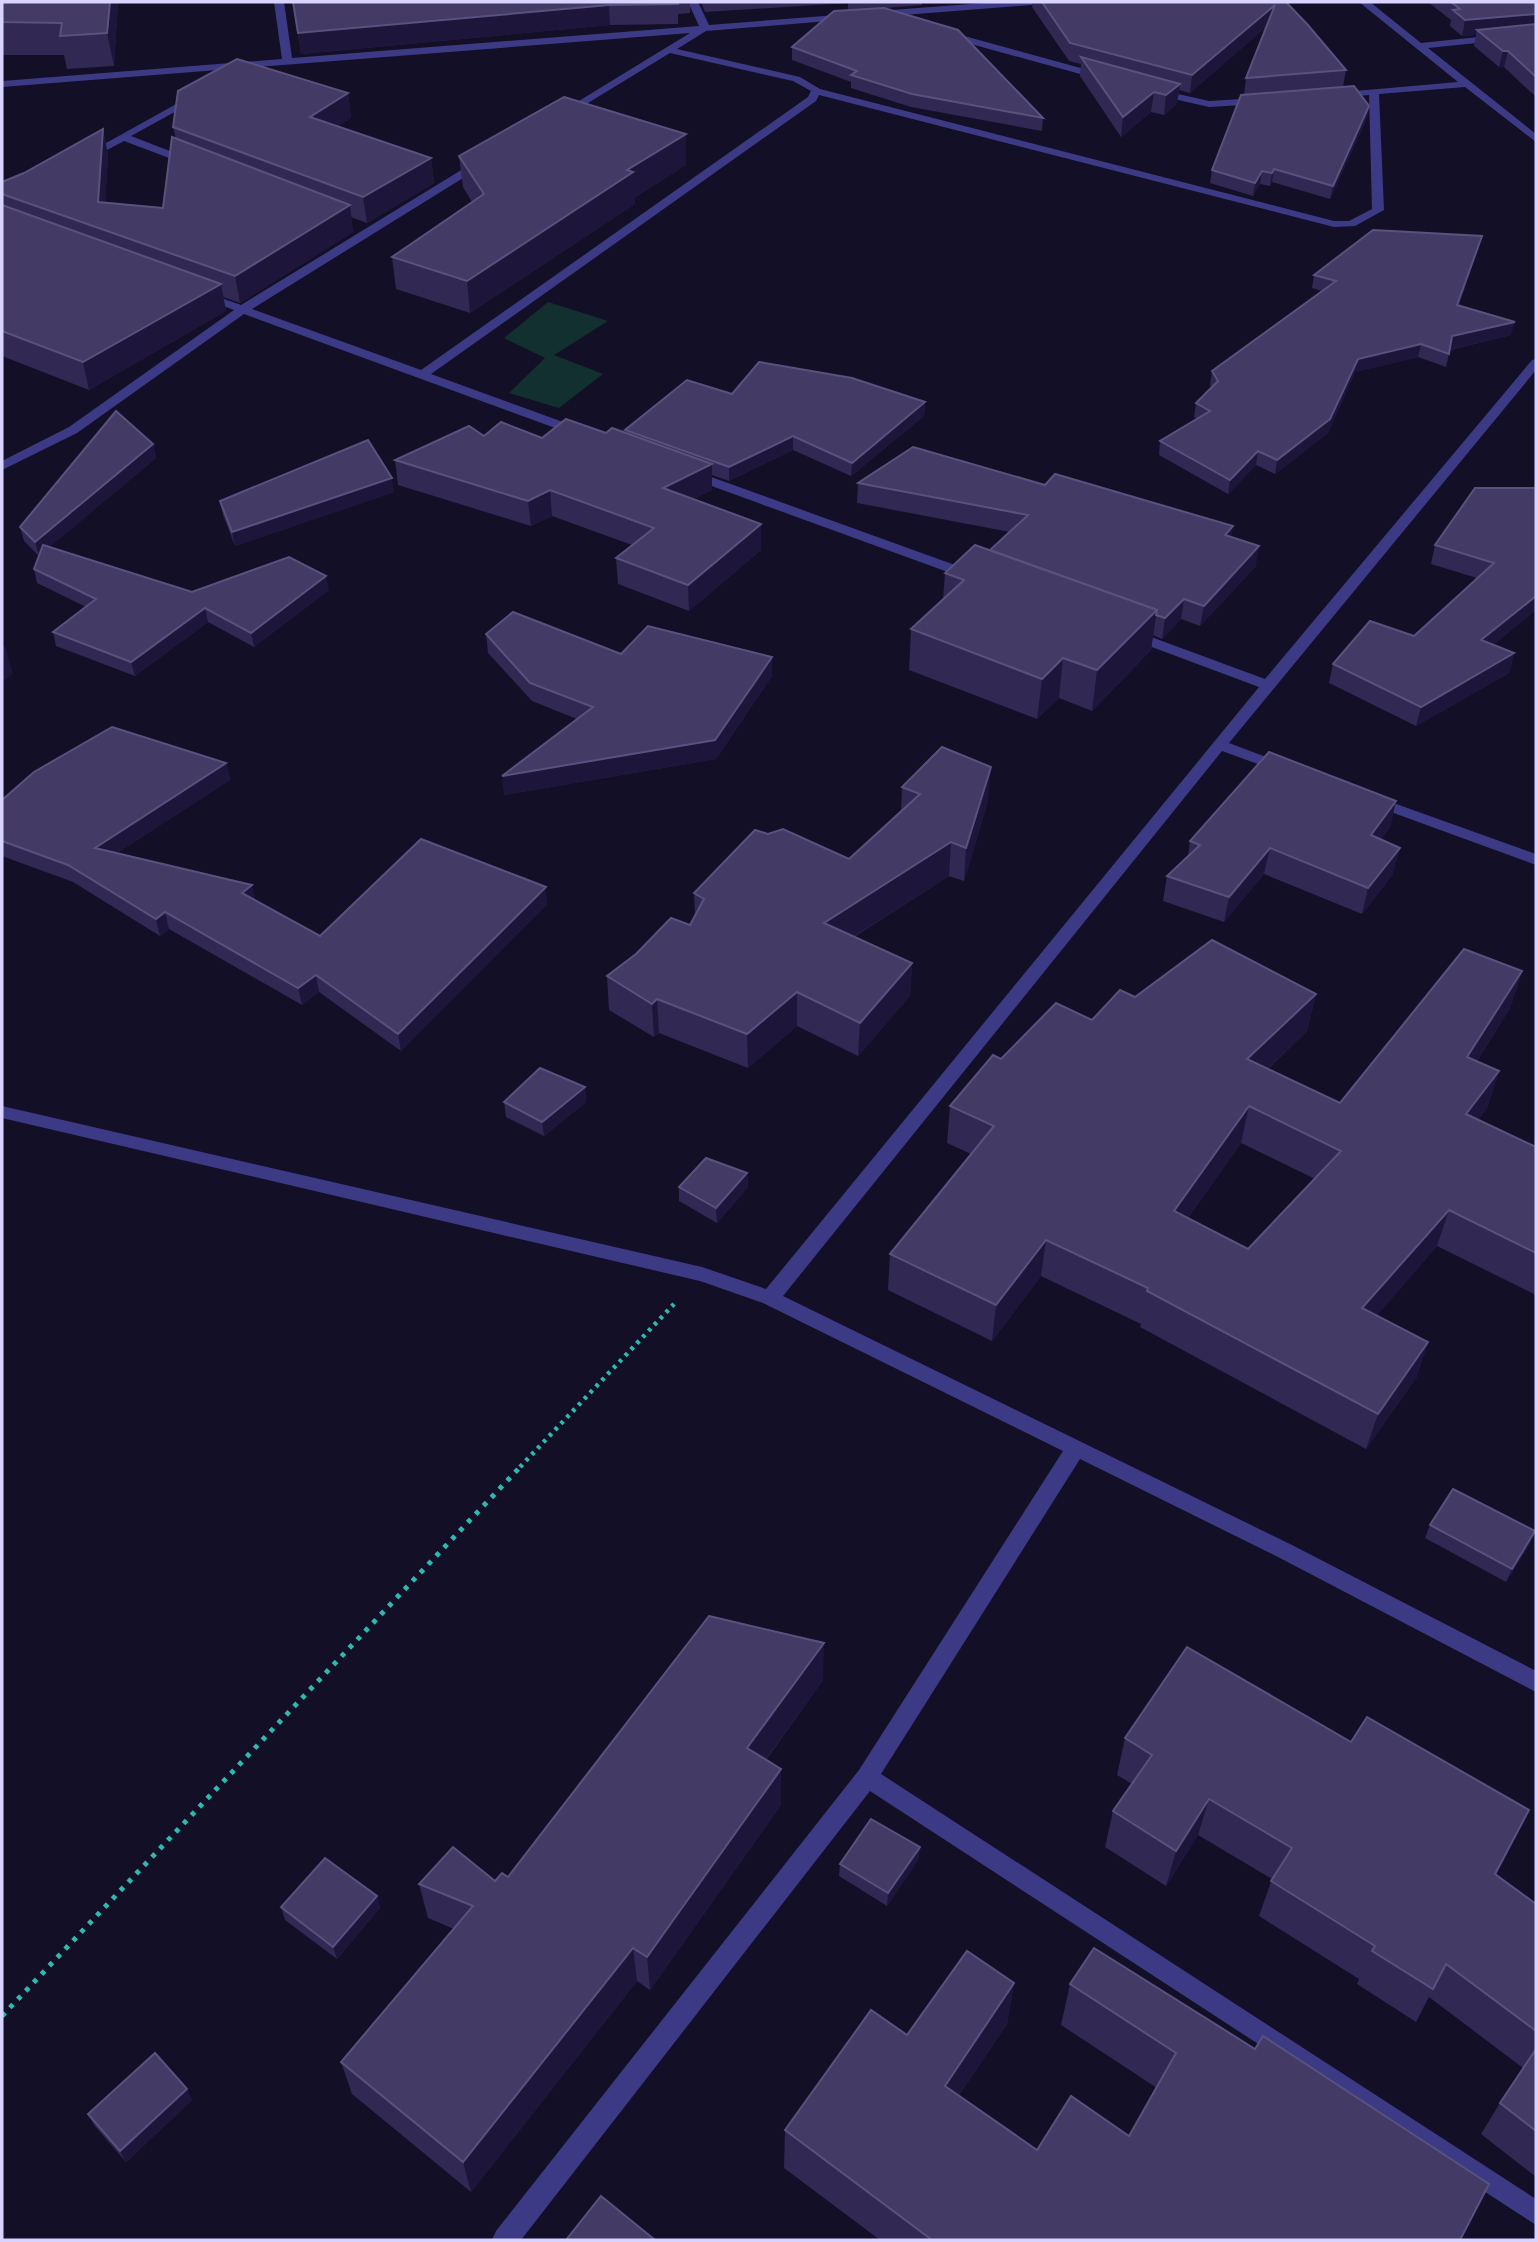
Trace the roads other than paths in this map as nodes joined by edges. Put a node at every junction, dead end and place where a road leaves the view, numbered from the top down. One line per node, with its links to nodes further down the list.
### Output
1 (279, 2): 12 (street)
2 (692, 2): 7 (street)
3 (1027, 2): 5 (street)
4 (1364, 2): 10 (street)
5 (877, 15): 6 (street); 7 (street)
6 (903, 22)
7 (705, 28): 11 (street); 12 (street)
8 (930, 29): 15 (street)
9 (1536, 34): 10 (street)
10 (1420, 46): 17 (street)
11 (669, 50): 20 (street); 24 (street)
12 (287, 62): 13 (street)
13 (250, 65): 14 (street); 16 (street)
14 (227, 78)
15 (1115, 81)
16 (2, 84)
17 (1468, 84): 21 (street); 26 (street)
18 (1142, 88): 23 (street)
19 (204, 91): 25 (street)
20 (816, 91): 21 (street); 35 (street)
21 (1374, 92): 22 (street)
22 (1320, 96)
23 (1265, 101)
24 (554, 119)
25 (124, 137): 28 (street); 29 (street)
26 (1536, 139)
27 (495, 154): 31 (street)
28 (75, 163)
29 (201, 167)
30 (355, 226): 31 (street)
31 (368, 230): 33 (street)
32 (193, 291): 33 (street)
33 (243, 309): 35 (street); 37 (street)
34 (1536, 363): 41 (street)
35 (422, 375): 36 (street)
36 (593, 438)
37 (2, 466)
38 (672, 466): 39 (street)
39 (983, 580)
40 (1113, 628): 41 (street)
41 (1268, 685): 42 (street)
42 (1220, 745): 43 (street); 47 (street)
43 (1296, 773)
44 (1359, 796): 45 (street)
45 (1536, 860)
46 (2, 1112): 47 (street)
47 (771, 1298): 48 (street)
48 (1076, 1448): 49 (street); 50 (street)
49 (1536, 1682)
50 (867, 1777): 51 (street); 52 (street)
51 (1536, 2213)
52 (505, 2240)

